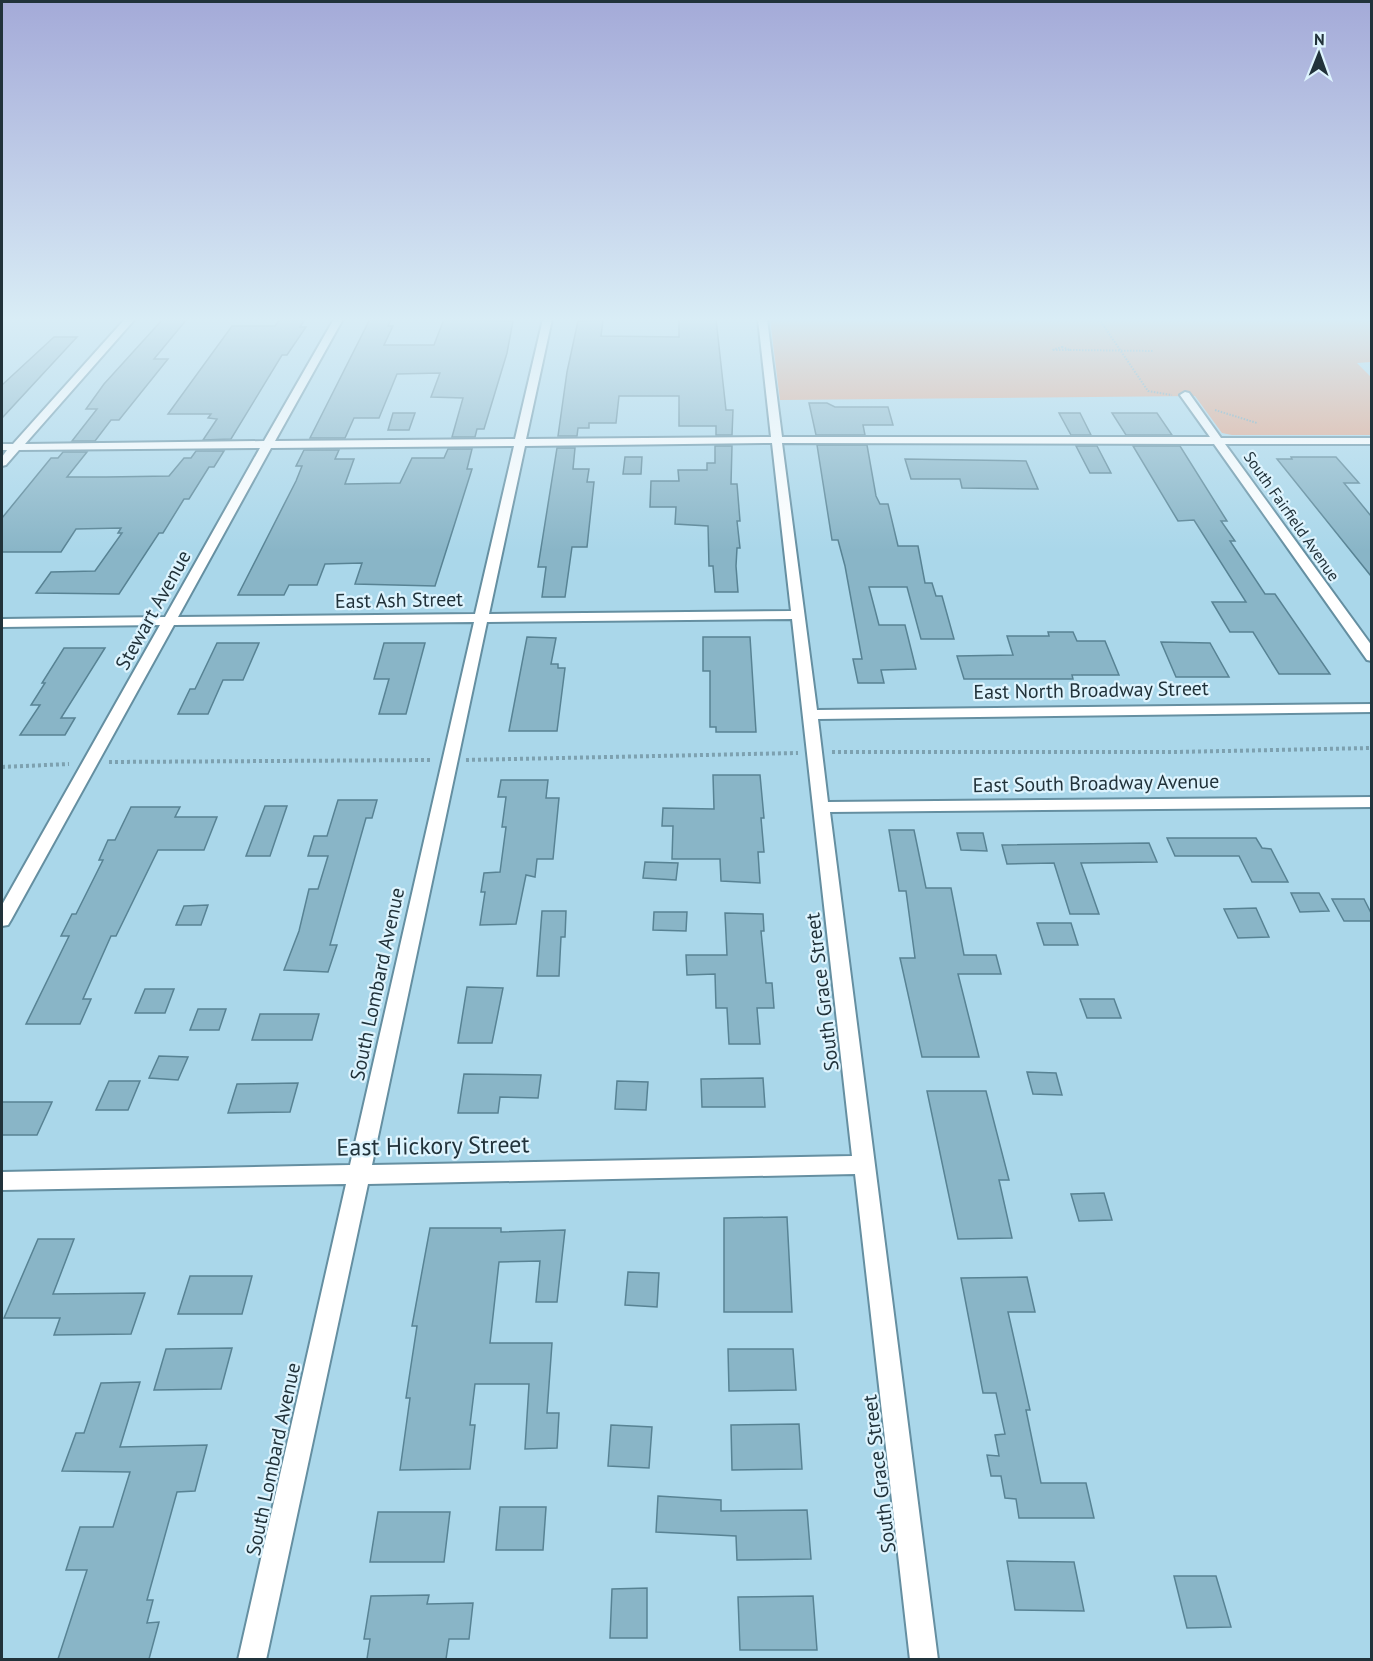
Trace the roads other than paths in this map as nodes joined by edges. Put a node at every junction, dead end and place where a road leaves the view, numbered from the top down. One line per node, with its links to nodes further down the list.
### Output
1 (61, 397): 12 (street)
2 (295, 397): 10 (street, Stewart Avenue)
3 (530, 397): 9 (street, South Lombard Avenue)
4 (772, 397): 6 (street, South Grace Street)
5 (1186, 397): 7 (street, South Fairfield Avenue)
6 (778, 440): 7 (street); 9 (street); 14 (street, South Grace Street)
7 (1218, 440): 8 (street); 18 (street, South Fairfield Avenue)
8 (1371, 441)
9 (520, 442): 10 (street); 15 (street, South Lombard Avenue)
10 (269, 444): 12 (street); 16 (street, Stewart Avenue)
11 (2, 447): 12 (street)
12 (16, 447): 13 (street)
13 (2, 463)
14 (797, 615): 15 (street, East Ash Street); 20 (street, South Grace Street)
15 (480, 619): 16 (street, East Ash Street); 25 (street, South Lombard Avenue)
16 (169, 622): 17 (street, East Ash Street); 23 (street, Stewart Avenue)
17 (2, 623)
18 (1371, 657)
19 (1371, 708): 20 (street, East North Broadway Street)
20 (810, 715): 22 (street, South Grace Street)
21 (1371, 802): 22 (street, East South Broadway Avenue)
22 (821, 807): 24 (street, South Grace Street)
23 (2, 920)
24 (865, 1165): 25 (street, East Hickory Street); 28 (street, South Grace Street)
25 (358, 1174): 26 (street, East Hickory Street); 27 (street, South Lombard Avenue)
26 (2, 1181)
27 (252, 1659)
28 (924, 1659)

